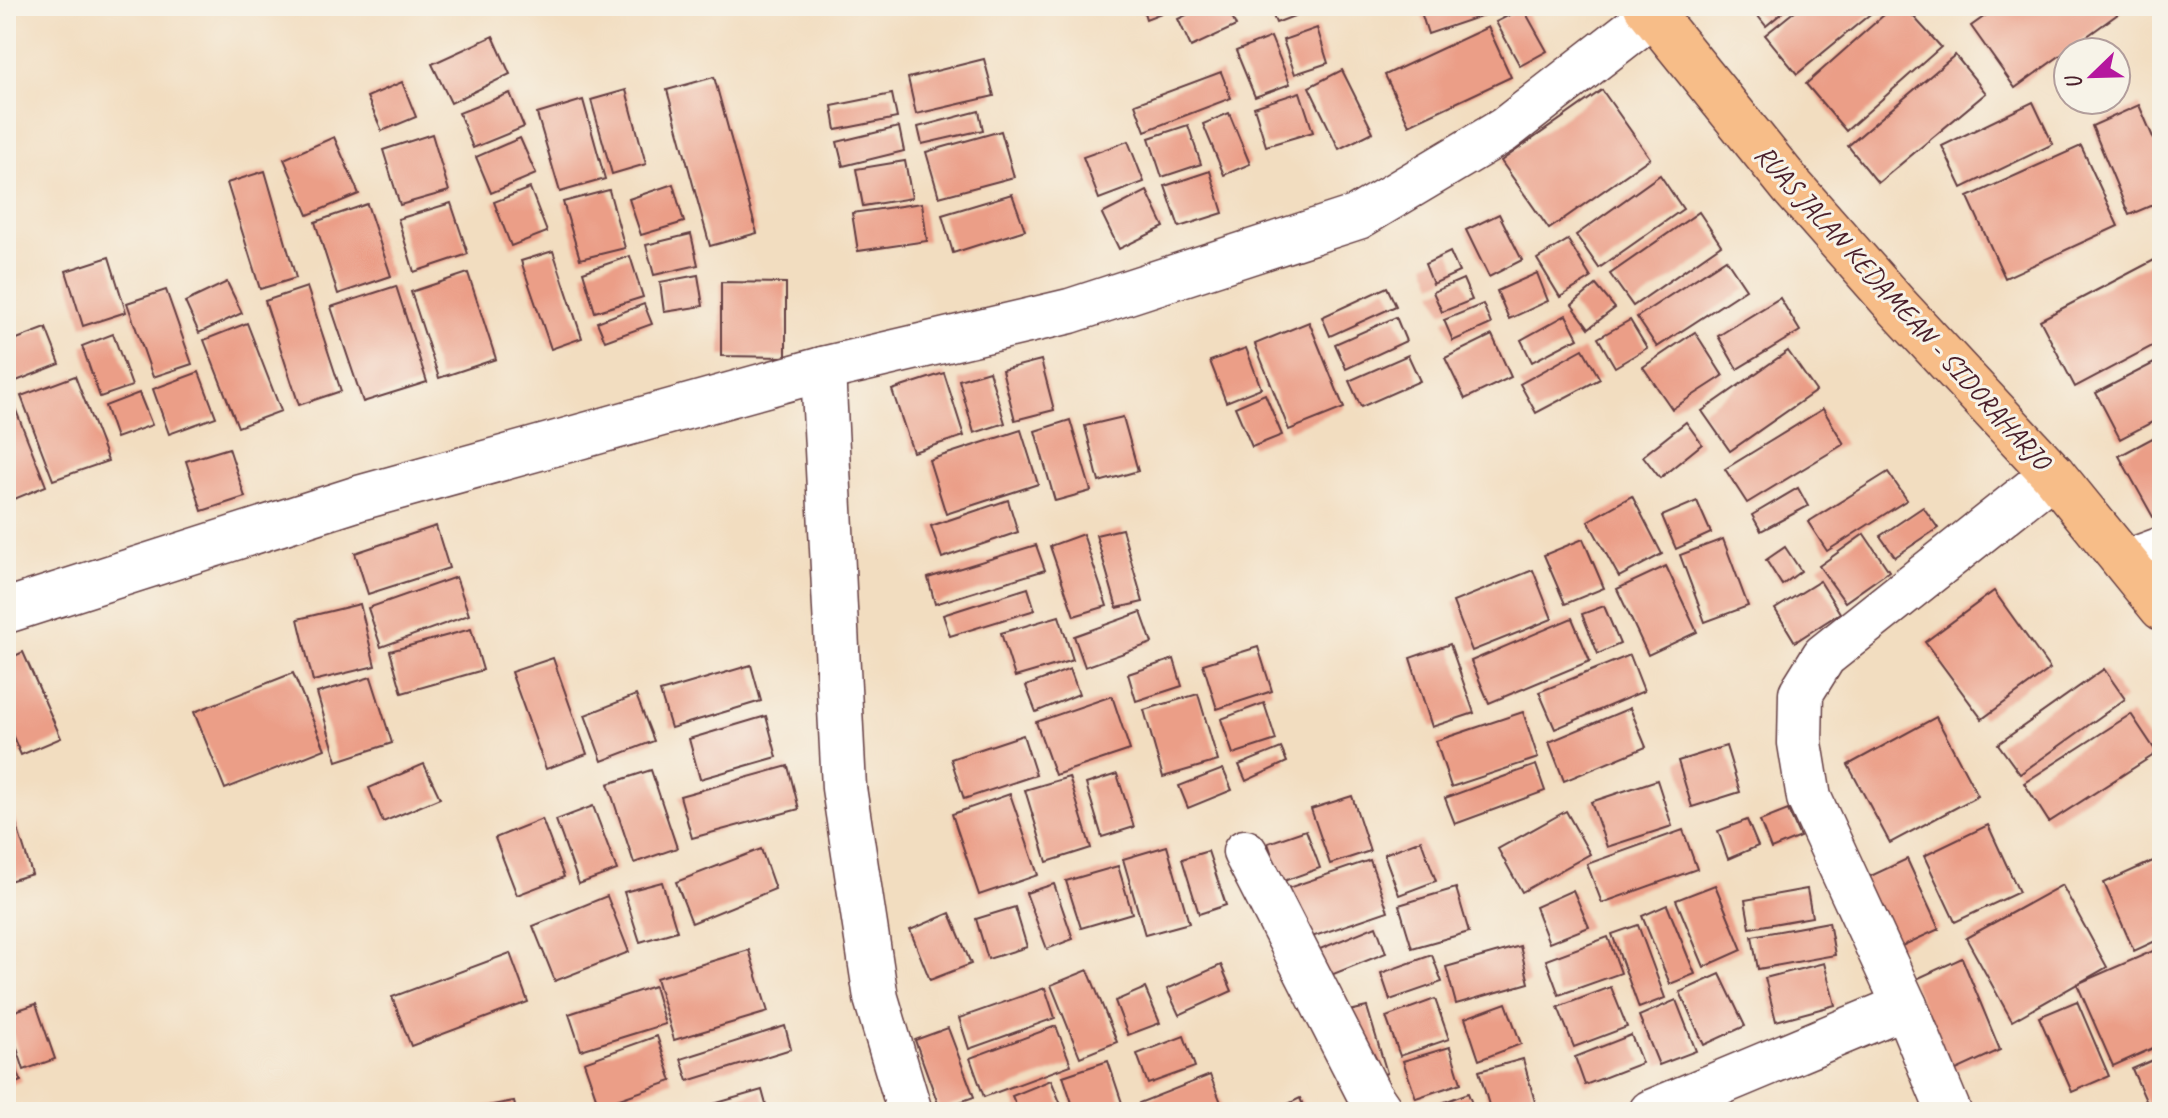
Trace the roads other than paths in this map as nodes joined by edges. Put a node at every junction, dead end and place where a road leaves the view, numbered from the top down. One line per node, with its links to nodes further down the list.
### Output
1 (1649, 11): 2 (street); 3 (main road, RUAS JALAN KEDAMEAN - SIDORAHARJO)
2 (823, 369): 6 (street); 9 (street)
3 (2053, 474): 4 (main road, RUAS JALAN KEDAMEAN - SIDORAHARJO); 8 (street)
4 (2144, 556): 5 (main road, RUAS JALAN KEDAMEAN - SIDORAHARJO)
5 (2162, 608)
6 (6, 611)
7 (1245, 852): 10 (street)
8 (1905, 1006): 11 (street); 12 (street)
9 (910, 1112)
10 (1381, 1112)
11 (1651, 1112)
12 (1949, 1112)

